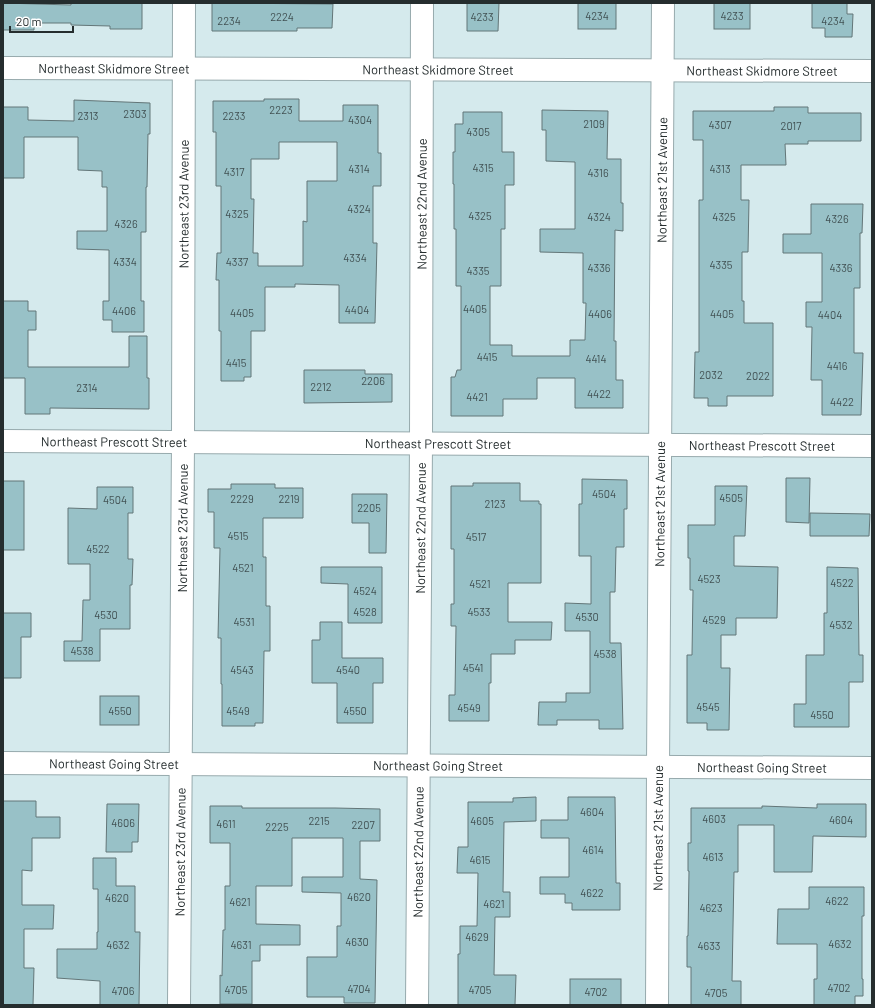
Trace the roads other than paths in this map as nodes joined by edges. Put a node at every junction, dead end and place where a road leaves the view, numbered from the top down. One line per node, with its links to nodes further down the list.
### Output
1 (184, 3): 5 (street, Northeast 23rd Avenue)
2 (422, 3): 6 (street, Northeast 22nd Avenue)
3 (663, 3): 7 (street, Northeast 21st Avenue)
4 (3, 68): 5 (street, Northeast Skidmore Street)
5 (184, 68): 6 (street, Northeast Skidmore Street); 10 (street, Northeast 23rd Avenue)
6 (422, 69): 7 (street, Northeast Skidmore Street); 11 (street, Northeast 22nd Avenue)
7 (662, 70): 8 (street, Northeast Skidmore Street); 12 (street, Northeast 21st Avenue)
8 (872, 71)
9 (3, 441): 10 (street, Northeast Prescott Street)
10 (183, 442): 11 (street, Northeast Prescott Street); 15 (street, Northeast 23rd Avenue)
11 (421, 443): 12 (street, Northeast Prescott Street); 16 (street, Northeast 22nd Avenue)
12 (661, 444): 13 (street, Northeast Prescott Street); 17 (street, Northeast 21st Avenue)
13 (872, 446)
14 (3, 763): 15 (street, Northeast Going Street)
15 (180, 764): 16 (street, Northeast Going Street); 19 (street, Northeast 23rd Avenue)
16 (420, 766): 17 (street, Northeast Going Street); 20 (street, Northeast 22nd Avenue)
17 (658, 767): 18 (street, Northeast Going Street); 21 (street, Northeast 21st Avenue)
18 (872, 768)
19 (179, 1005)
20 (417, 1005)
21 (658, 1005)

